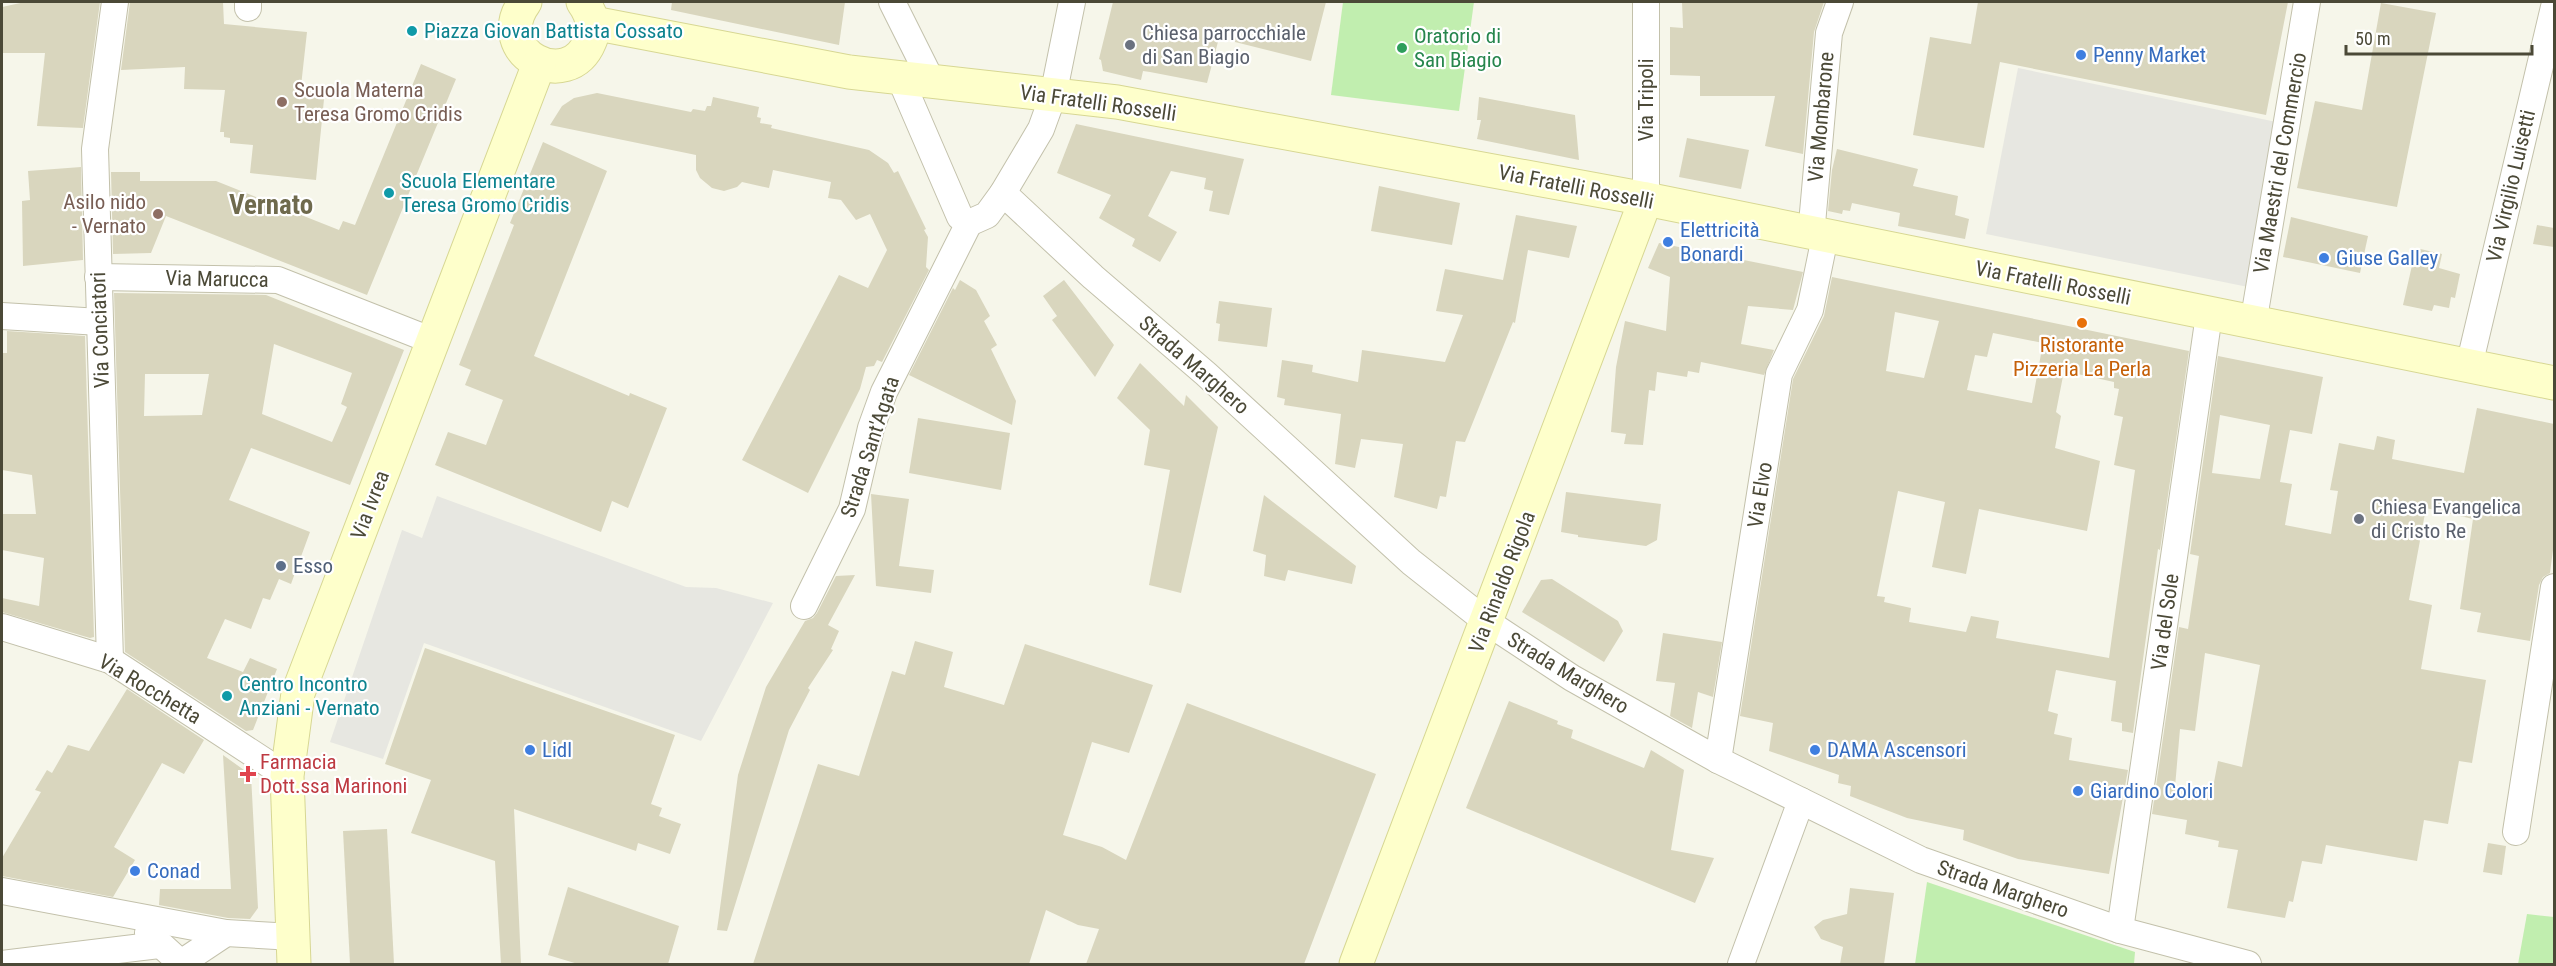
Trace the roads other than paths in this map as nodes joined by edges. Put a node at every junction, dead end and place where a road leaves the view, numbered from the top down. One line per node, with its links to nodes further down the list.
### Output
1 (115, 2): 17 (street, Via Conciatori)
2 (523, 2): 10 (street)
3 (892, 2): 11 (street)
4 (1072, 2): 12 (street)
5 (1646, 2): 14 (street, Via Tripoli)
6 (1839, 2): 16 (street, Via Mombarone)
7 (2307, 2): 21 (street, Via Maestri del Commercio)
8 (2554, 7): 23 (street, Via Virgilio Luisetti)
9 (588, 12): 10 (street); 11 (street, Via Fratelli Rosselli)
10 (538, 64): 22 (street, Via Ivrea)
11 (916, 80): 12 (street, Via Fratelli Rosselli); 15 (street)
12 (1053, 96): 13 (street); 14 (street, Via Fratelli Rosselli)
13 (1003, 193): 15 (street); 27 (street, Strada Marghero)
14 (1646, 199): 16 (street, Via Fratelli Rosselli); 27 (street, Via Rinaldo Rigola)
15 (969, 223): 26 (street, Strada Sant'Agata)
16 (1818, 236): 18 (street, Via Fratelli Rosselli); 30 (street, Via Elvo)
17 (98, 277): 20 (street, Via Conciatori); 22 (street, Via Marucca)
18 (2209, 315): 21 (street, Via Fratelli Rosselli); 36 (street, Via del Sole)
19 (2, 316): 20 (street)
20 (100, 322): 29 (street, Via Conciatori)
21 (2253, 324): 23 (street, Via Fratelli Rosselli)
22 (433, 341): 31 (street, Via Ivrea)
23 (2469, 366): 24 (street, Via Fratelli Rosselli)
24 (2554, 383)
25 (2554, 587): 33 (street)
26 (804, 606)
27 (1487, 622): 30 (street, Strada Marghero); 42 (street, Via Rinaldo Rigola)
28 (2, 627): 29 (street, Via Rocchetta)
29 (110, 660): 31 (street, Via Rocchetta)
30 (1718, 760): 32 (street, Strada Marghero)
31 (287, 776): 39 (street, Via Ivrea)
32 (1801, 801): 36 (street, Strada Marghero); 43 (street)
33 (2517, 832)
34 (2, 891): 35 (street)
35 (134, 918): 37 (street); 38 (street)
36 (2120, 930): 44 (street, Strada Marghero)
37 (226, 933): 39 (street); 41 (street)
38 (159, 945): 40 (street); 41 (street)
39 (293, 951)
40 (2, 964)
41 (181, 964)
42 (1356, 964)
43 (1742, 964)
44 (2248, 964)

